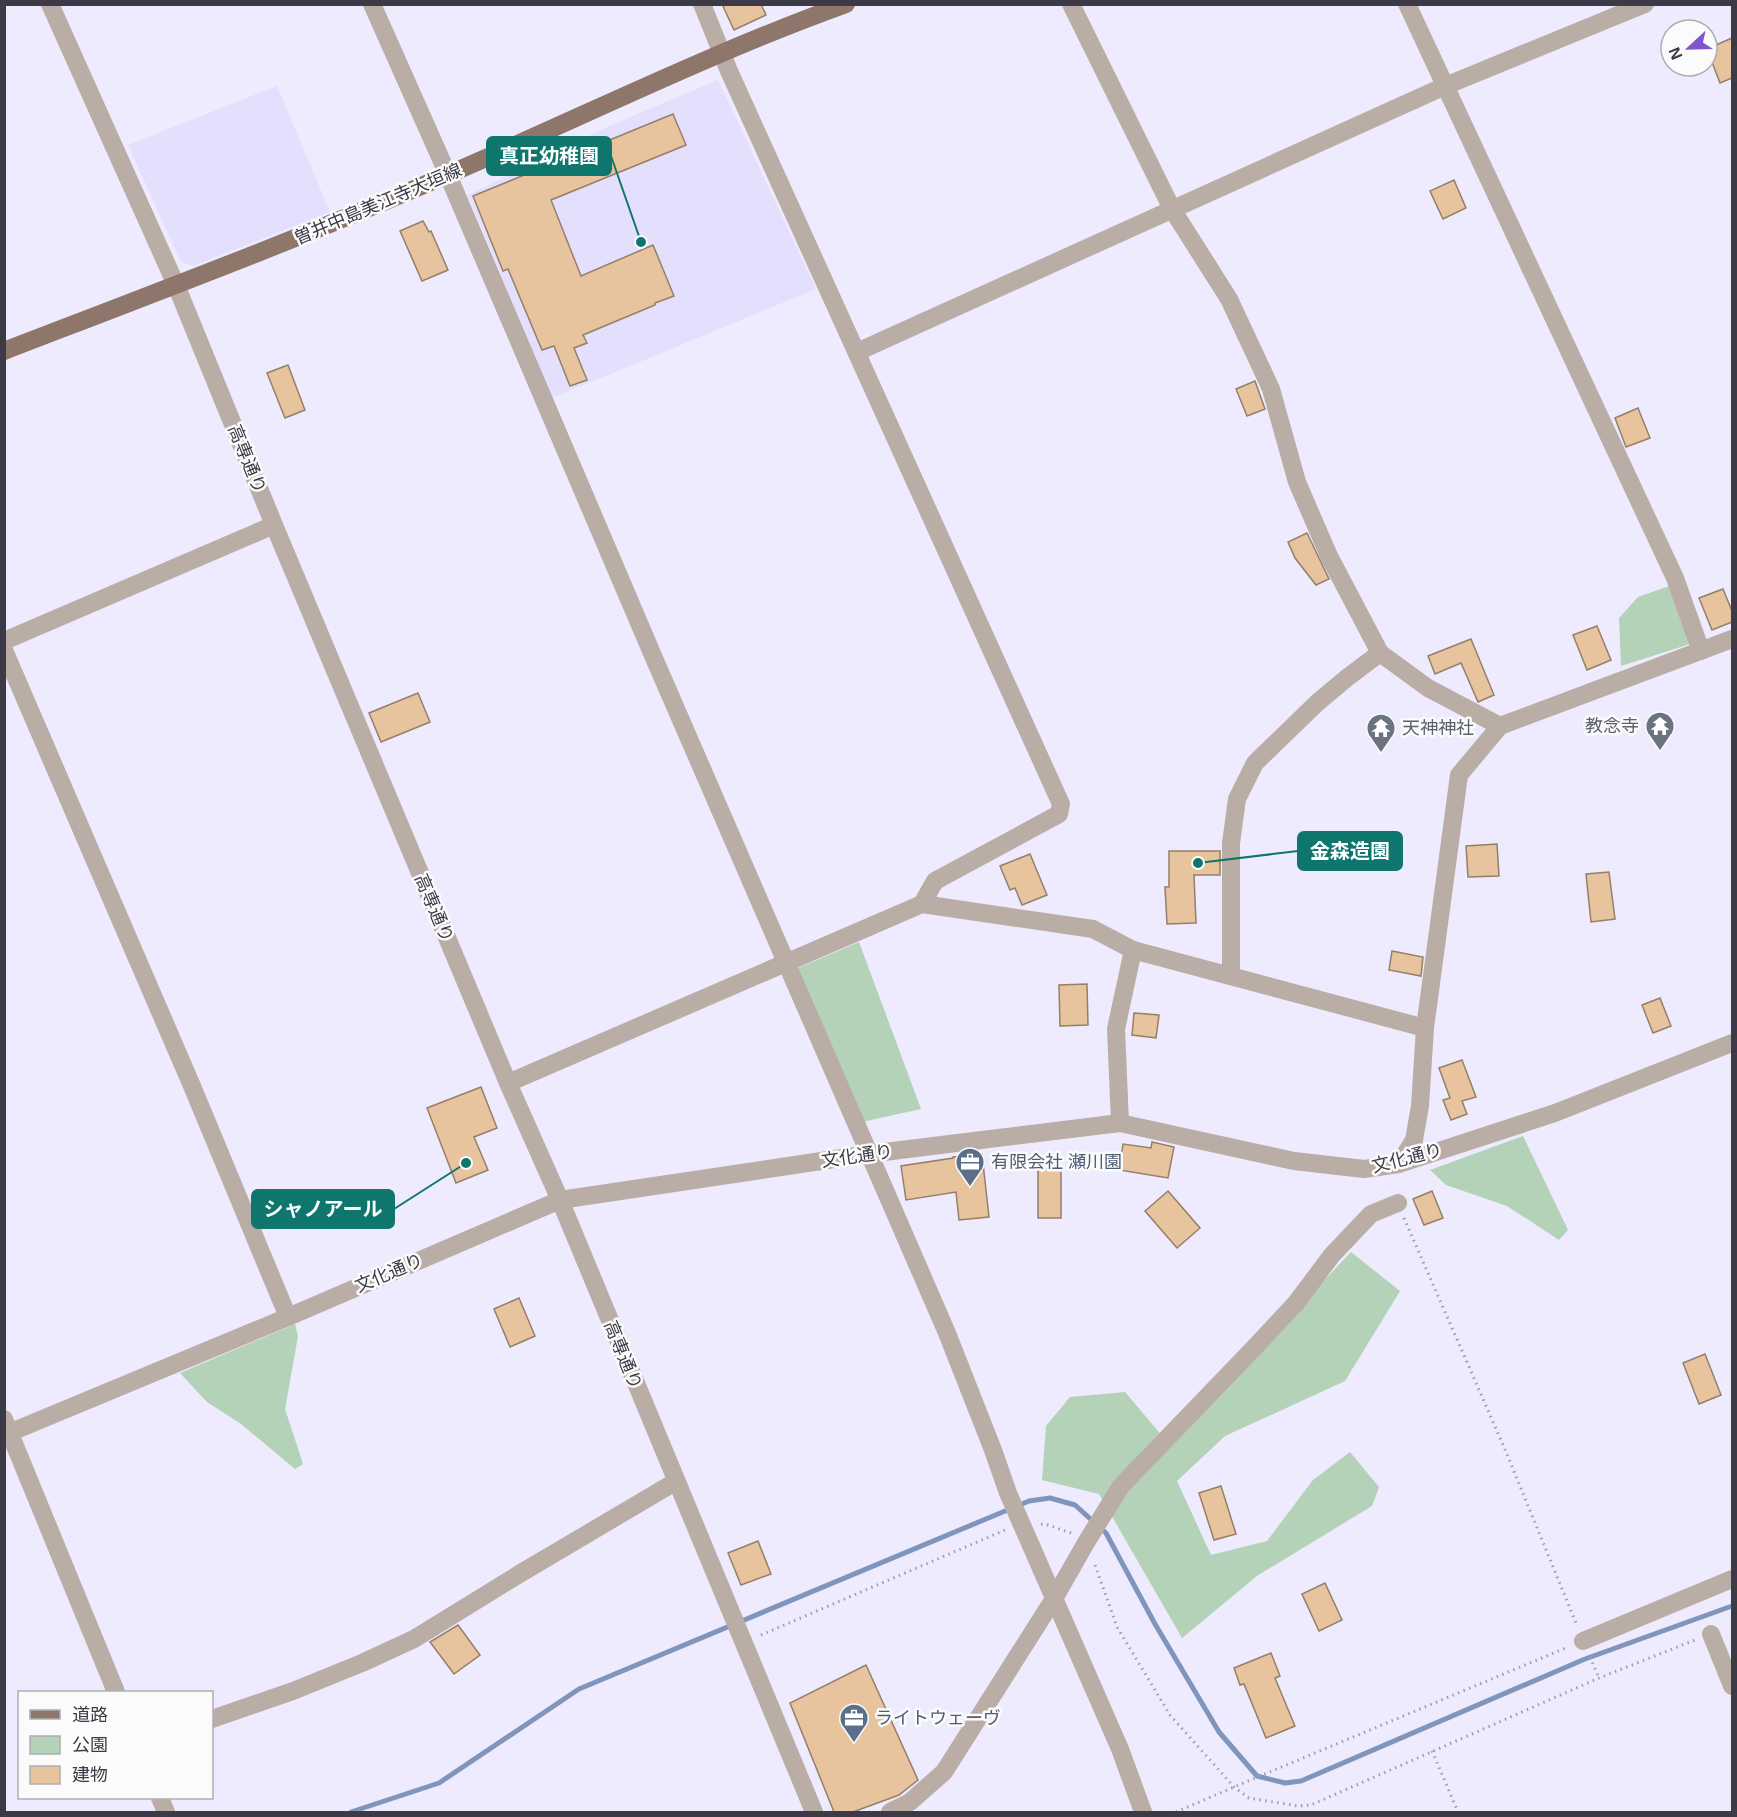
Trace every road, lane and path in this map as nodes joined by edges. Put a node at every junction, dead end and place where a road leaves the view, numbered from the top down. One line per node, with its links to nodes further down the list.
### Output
1 (50, 4): 12 (street, 高専通り)
2 (372, 4): 10 (street)
3 (702, 4): 8 (street)
4 (846, 4): 8 (main road, 曽井中島美江寺大垣線)
5 (1071, 4): 11 (street)
6 (1407, 4): 9 (street)
7 (1645, 4): 9 (street)
8 (722, 52): 10 (main road, 曽井中島美江寺大垣線); 14 (street)
9 (1445, 86): 11 (street); 19 (street)
10 (448, 175): 12 (main road, 曽井中島美江寺大垣線); 24 (street)
11 (1172, 209): 14 (street); 20 (street)
12 (176, 285): 13 (main road, 曽井中島美江寺大垣線); 15 (street, 高専通り)
13 (4, 351)
14 (857, 352): 22 (street)
15 (274, 525): 17 (street); 28 (street, 高専通り)
16 (1732, 639): 19 (street)
17 (4, 641)
18 (4, 650): 34 (street)
19 (1701, 651): 21 (street)
20 (1380, 653): 21 (street); 25 (street)
21 (1500, 726): 26 (street)
22 (922, 904): 23 (street); 24 (street)
23 (1133, 950): 25 (street); 29 (street)
24 (786, 964): 28 (street); 30 (street)
25 (1231, 976): 26 (street)
26 (1425, 1028): 31 (street)
27 (1732, 1043): 31 (street, 文化通り)
28 (508, 1083): 32 (street, 高専通り)
29 (1120, 1123): 30 (street, 文化通り); 31 (street, 文化通り)
30 (868, 1154): 32 (street, 文化通り); 37 (street)
31 (1399, 1164)
32 (560, 1200): 34 (street, 文化通り); 36 (street, 高専通り)
33 (1398, 1203): 38 (street); 43 (path)
34 (288, 1317): 35 (street, 文化通り)
35 (6, 1429): 46 (street)
36 (675, 1482): 42 (street, 高専通り); 47 (street)
37 (1020, 1520): 38 (path); 40 (street); 42 (path)
38 (1087, 1541): 40 (street); 49 (path)
39 (1732, 1579): 43 (street)
40 (1055, 1597): 52 (street); 53 (street)
41 (1711, 1634): 44 (path); 45 (street)
42 (741, 1639): 51 (street, 高専通り)
43 (1583, 1641): 44 (path); 49 (path)
44 (1599, 1678): 48 (path)
45 (1732, 1686)
46 (116, 1691)
47 (213, 1719)
48 (1432, 1751): 50 (path); 56 (path)
49 (1234, 1787): 50 (path); 54 (path)
50 (1298, 1806): 55 (path)
51 (814, 1812)
52 (890, 1812)
53 (1143, 1812)
54 (1176, 1812)
55 (1300, 1812)
56 (1458, 1812)

